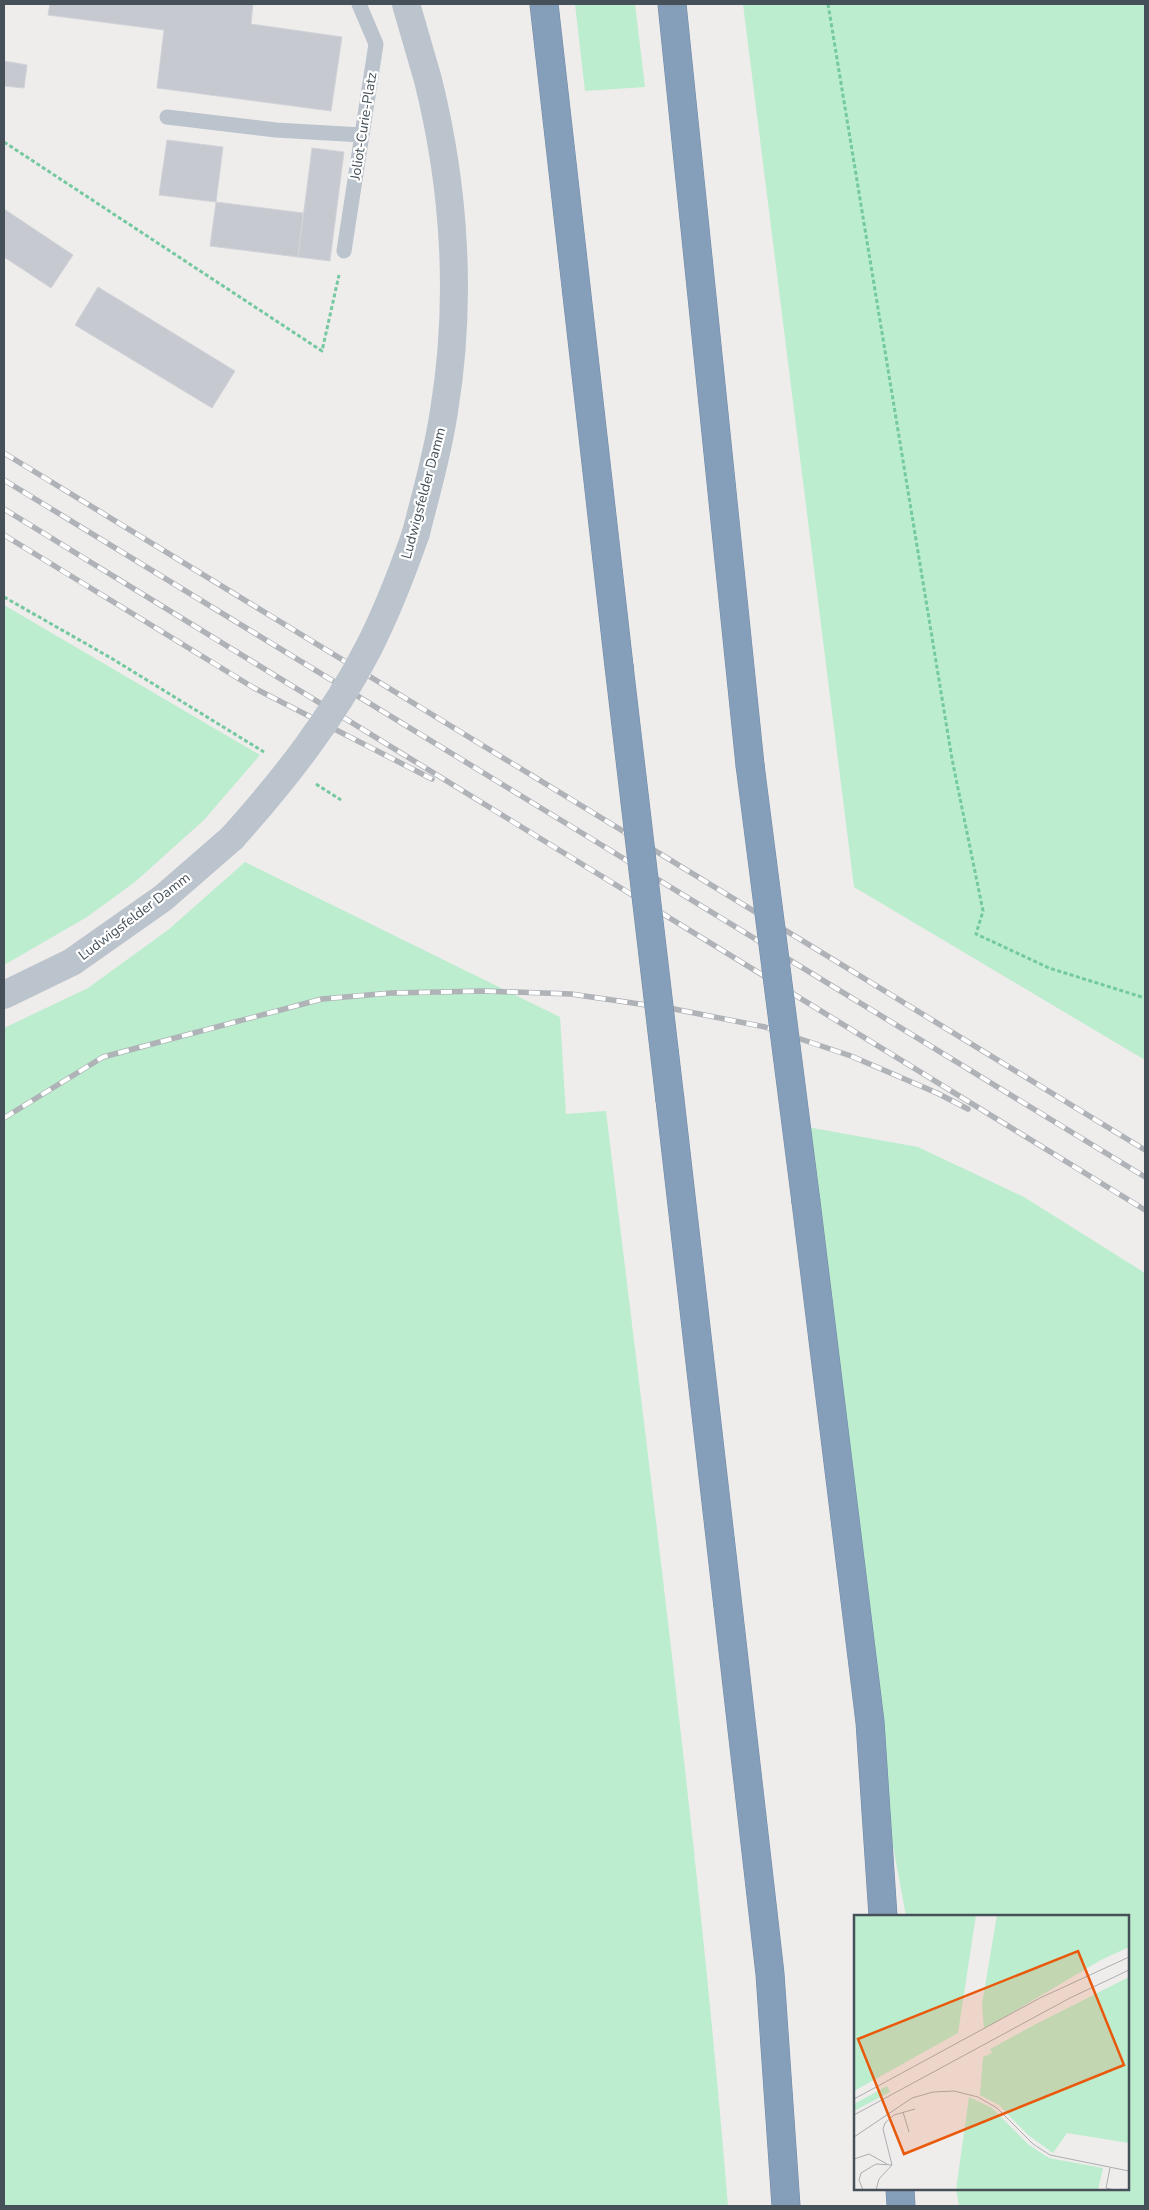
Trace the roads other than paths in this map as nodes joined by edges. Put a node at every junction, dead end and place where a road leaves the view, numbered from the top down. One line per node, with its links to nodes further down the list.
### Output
1 (359, 4): 6 (lane, Joliot-Curie-Platz)
2 (406, 4): 8 (street, Ludwigsfelder Damm, bridge)
3 (544, 4): 11 (highway, bridge)
4 (672, 4): 9 (highway, bridge)
5 (167, 118): 6 (lane)
6 (362, 135): 7 (lane, Joliot-Curie-Platz)
7 (344, 251)
8 (4, 995)
9 (882, 1915)
10 (900, 2190): 12 (highway)
11 (786, 2206)
12 (901, 2206)

